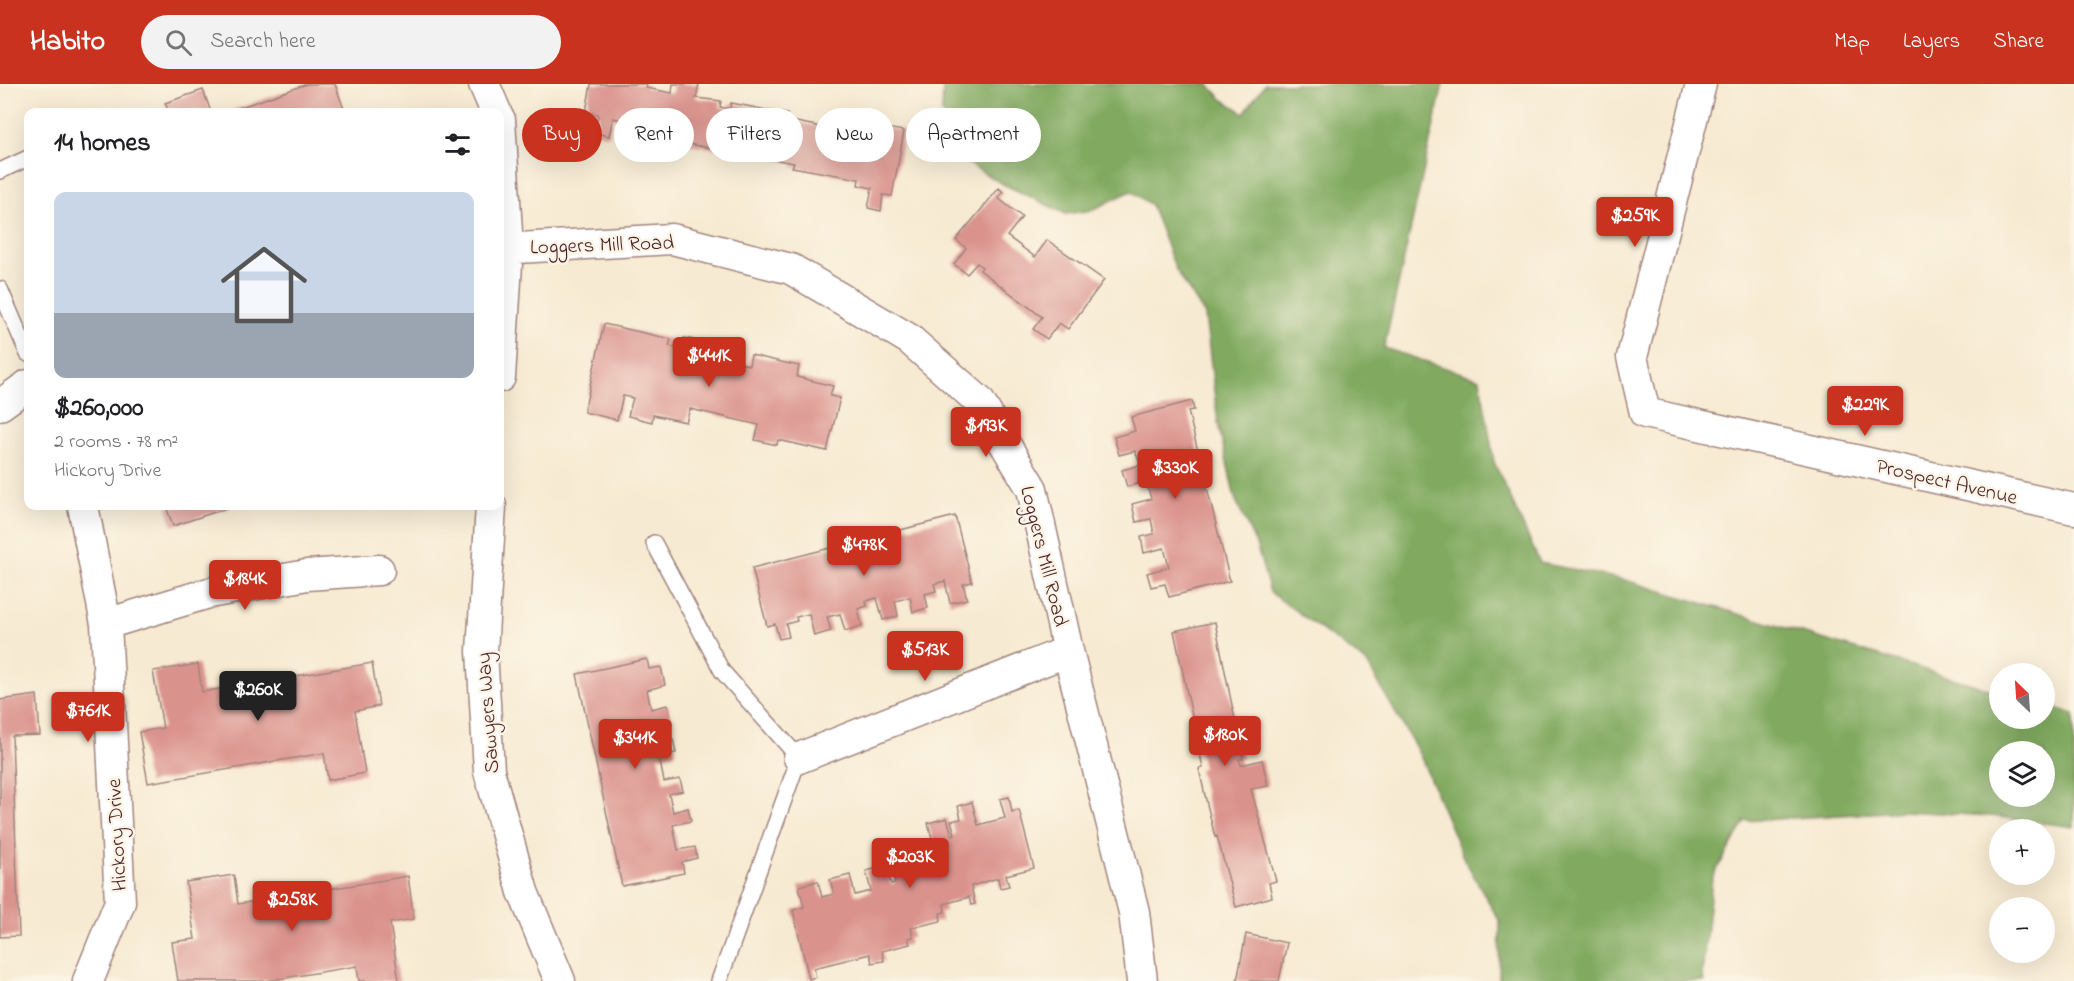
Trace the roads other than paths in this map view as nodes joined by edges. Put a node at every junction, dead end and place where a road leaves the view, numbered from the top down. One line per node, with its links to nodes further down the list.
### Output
1 (484, 84): 3 (street)
2 (1701, 84): 11 (street, Prospect Avenue)
3 (494, 108)
4 (24, 160): 5 (lane)
5 (0, 171)
6 (504, 248): 17 (street, Loggers Mill Road)
7 (0, 290): 8 (lane)
8 (24, 345)
9 (24, 388): 10 (street)
10 (0, 405)
11 (2074, 509)
12 (84, 510): 16 (street, Hickory Drive)
13 (491, 510): 20 (street, Sawyers Way)
14 (654, 543): 18 (lane)
15 (378, 570): 16 (street)
16 (106, 624): 19 (street, Hickory Drive)
17 (1068, 651): 18 (street); 22 (street, Loggers Mill Road)
18 (799, 758): 21 (lane)
19 (88, 981)
20 (560, 981)
21 (719, 981)
22 (1142, 981)

